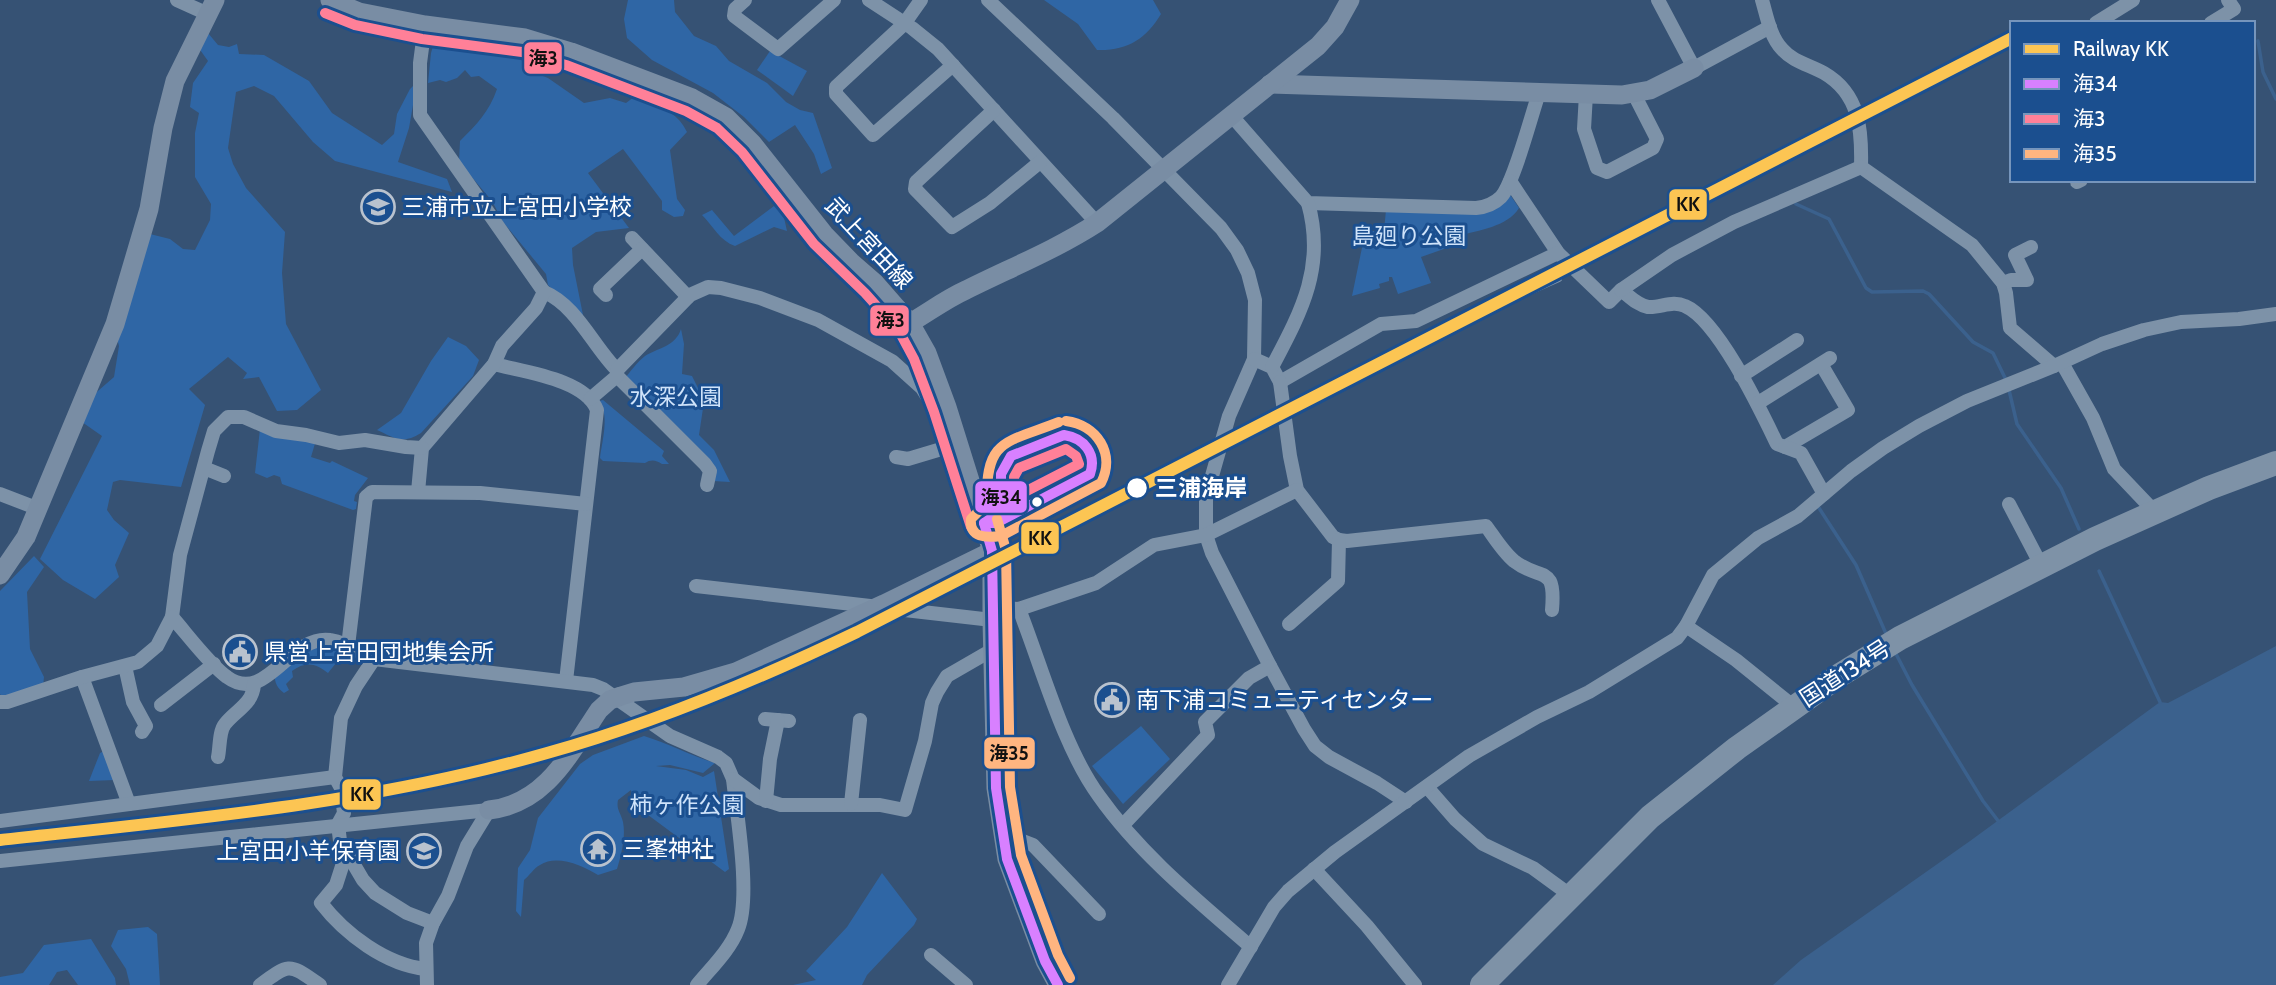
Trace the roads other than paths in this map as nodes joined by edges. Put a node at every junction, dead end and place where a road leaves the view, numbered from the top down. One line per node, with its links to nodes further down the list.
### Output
1 (177, 0): 13 (street)
2 (330, 0): 17 (street, 武上宮田線)
3 (745, 0): 4 (street)
4 (834, 0)
5 (869, 0): 16 (street)
6 (921, 0): 16 (street)
7 (988, 0): 29 (street)
8 (1350, 0): 21 (street)
9 (1658, 0): 20 (street)
10 (1762, 0): 18 (street)
11 (2133, 0): 14 (street)
12 (2235, 3): 15 (street)
13 (211, 7): 67 (street)
14 (2099, 21)
15 (2213, 21)
16 (904, 24): 19 (street); 19 (street)
17 (425, 25): 38 (street); 41 (street, 武上宮田線)
18 (1770, 27): 20 (street); 28 (street)
19 (953, 65): 25 (street)
20 (1694, 68): 24 (street)
21 (1270, 84): 22 (street); 26 (street)
22 (1539, 93): 23 (street); 30 (street)
23 (1586, 94): 24 (street); 24 (street)
24 (1634, 94)
25 (994, 110): 27 (street); 27 (street)
26 (1231, 115): 29 (street); 31 (street)
27 (1040, 162): 32 (street)
28 (1861, 167): 36 (street); 37 (street)
29 (1162, 169): 32 (street); 43 (street)
30 (1510, 181): 31 (street); 34 (street)
31 (1308, 203): 46 (street)
32 (1097, 223): 41 (street)
33 (2031, 247): 36 (street)
34 (1558, 253): 37 (street); 49 (street)
35 (606, 283): 39 (street)
36 (2003, 284): 45 (street)
37 (1621, 290): 48 (street)
38 (544, 292): 44 (street); 47 (street)
39 (688, 297): 47 (street); 52 (street)
40 (2276, 314): 45 (street)
41 (910, 323): 52 (street, 武上宮田線)
42 (1797, 340): 48 (street)
43 (1254, 359): 46 (street); 69 (street)
44 (494, 364): 50 (street); 54 (street)
45 (2058, 365): 64 (street); 68 (street)
46 (1272, 368): 49 (street)
47 (617, 373): 50 (street); 60 (street)
48 (1741, 376): 51 (street)
49 (1280, 382): 61 (street)
50 (590, 399): 65 (street)
51 (1758, 403): 55 (street); 55 (street)
52 (947, 407): 53 (street, 武上宮田線)
53 (958, 443): 56 (street); 71 (street, 武上宮田線)
54 (422, 447): 58 (street); 62 (street)
55 (1785, 447): 64 (street)
56 (896, 457)
57 (2276, 463): 68 (highway, 国道134号)
58 (204, 468): 59 (street); 79 (street)
59 (224, 476)
60 (707, 485)
61 (1297, 490): 69 (street); 70 (street)
62 (418, 492): 65 (street); 82 (street)
63 (0, 494): 67 (street)
64 (1824, 494): 81 (street)
65 (586, 504): 89 (street)
66 (2010, 504): 72 (street)
67 (38, 509): 73 (street)
68 (2154, 511): 72 (highway, 国道134号)
69 (1206, 535): 76 (street); 87 (street)
70 (1339, 540): 77 (street); 80 (street)
71 (992, 551): 75 (street); 78 (street, 武上宮田線)
72 (2041, 565): 94 (highway, 国道134号)
73 (0, 575)
74 (696, 586): 75 (street)
75 (876, 608): 78 (street); 91 (street)
76 (1019, 609): 78 (street); 109 (street)
77 (1552, 610)
78 (992, 614): 83 (street, 武上宮田線)
79 (172, 617): 85 (street); 86 (street)
80 (1289, 624)
81 (1686, 626): 94 (street); 101 (street)
82 (348, 646): 84 (street); 90 (street)
83 (992, 650): 105 (street); 110 (street, 武上宮田線)
84 (374, 659): 89 (street); 99 (street)
85 (214, 664): 90 (street); 93 (street)
86 (125, 666): 88 (street); 97 (street)
87 (1270, 666): 103 (street); 109 (street)
88 (82, 677): 92 (street); 104 (street)
89 (566, 681): 91 (street)
90 (254, 684): 98 (street)
91 (615, 698): 100 (street); 106 (street)
92 (0, 702)
93 (161, 705)
94 (1793, 706): 114 (highway, 国道134号)
95 (777, 720): 102 (street)
96 (860, 720): 105 (street)
97 (142, 732)
98 (218, 757)
99 (335, 777): 104 (street); 108 (street)
100 (733, 779): 102 (street); 124 (street)
101 (1427, 787): 103 (street); 114 (street)
102 (766, 801): 105 (street)
103 (1406, 802): 113 (street)
104 (129, 804): 107 (street)
105 (851, 804)
106 (489, 810): 108 (street); 116 (street)
107 (0, 821)
108 (338, 824): 111 (street); 112 (street)
109 (1123, 825): 117 (street)
110 (1004, 834): 115 (street); 120 (street, 武上宮田線)
111 (346, 853): 116 (street); 119 (street)
112 (0, 861)
113 (1314, 869): 117 (street); 127 (street)
114 (1570, 895): 128 (highway, 国道134号)
115 (1100, 914)
116 (433, 923): 119 (street)
117 (1251, 947): 126 (street)
118 (931, 955): 125 (street)
119 (426, 969): 123 (street)
120 (1053, 983)
121 (260, 985): 122 (street)
122 (320, 985)
123 (427, 985)
124 (697, 985)
125 (966, 985)
126 (1228, 985)
127 (1415, 985)
128 (1482, 985)

